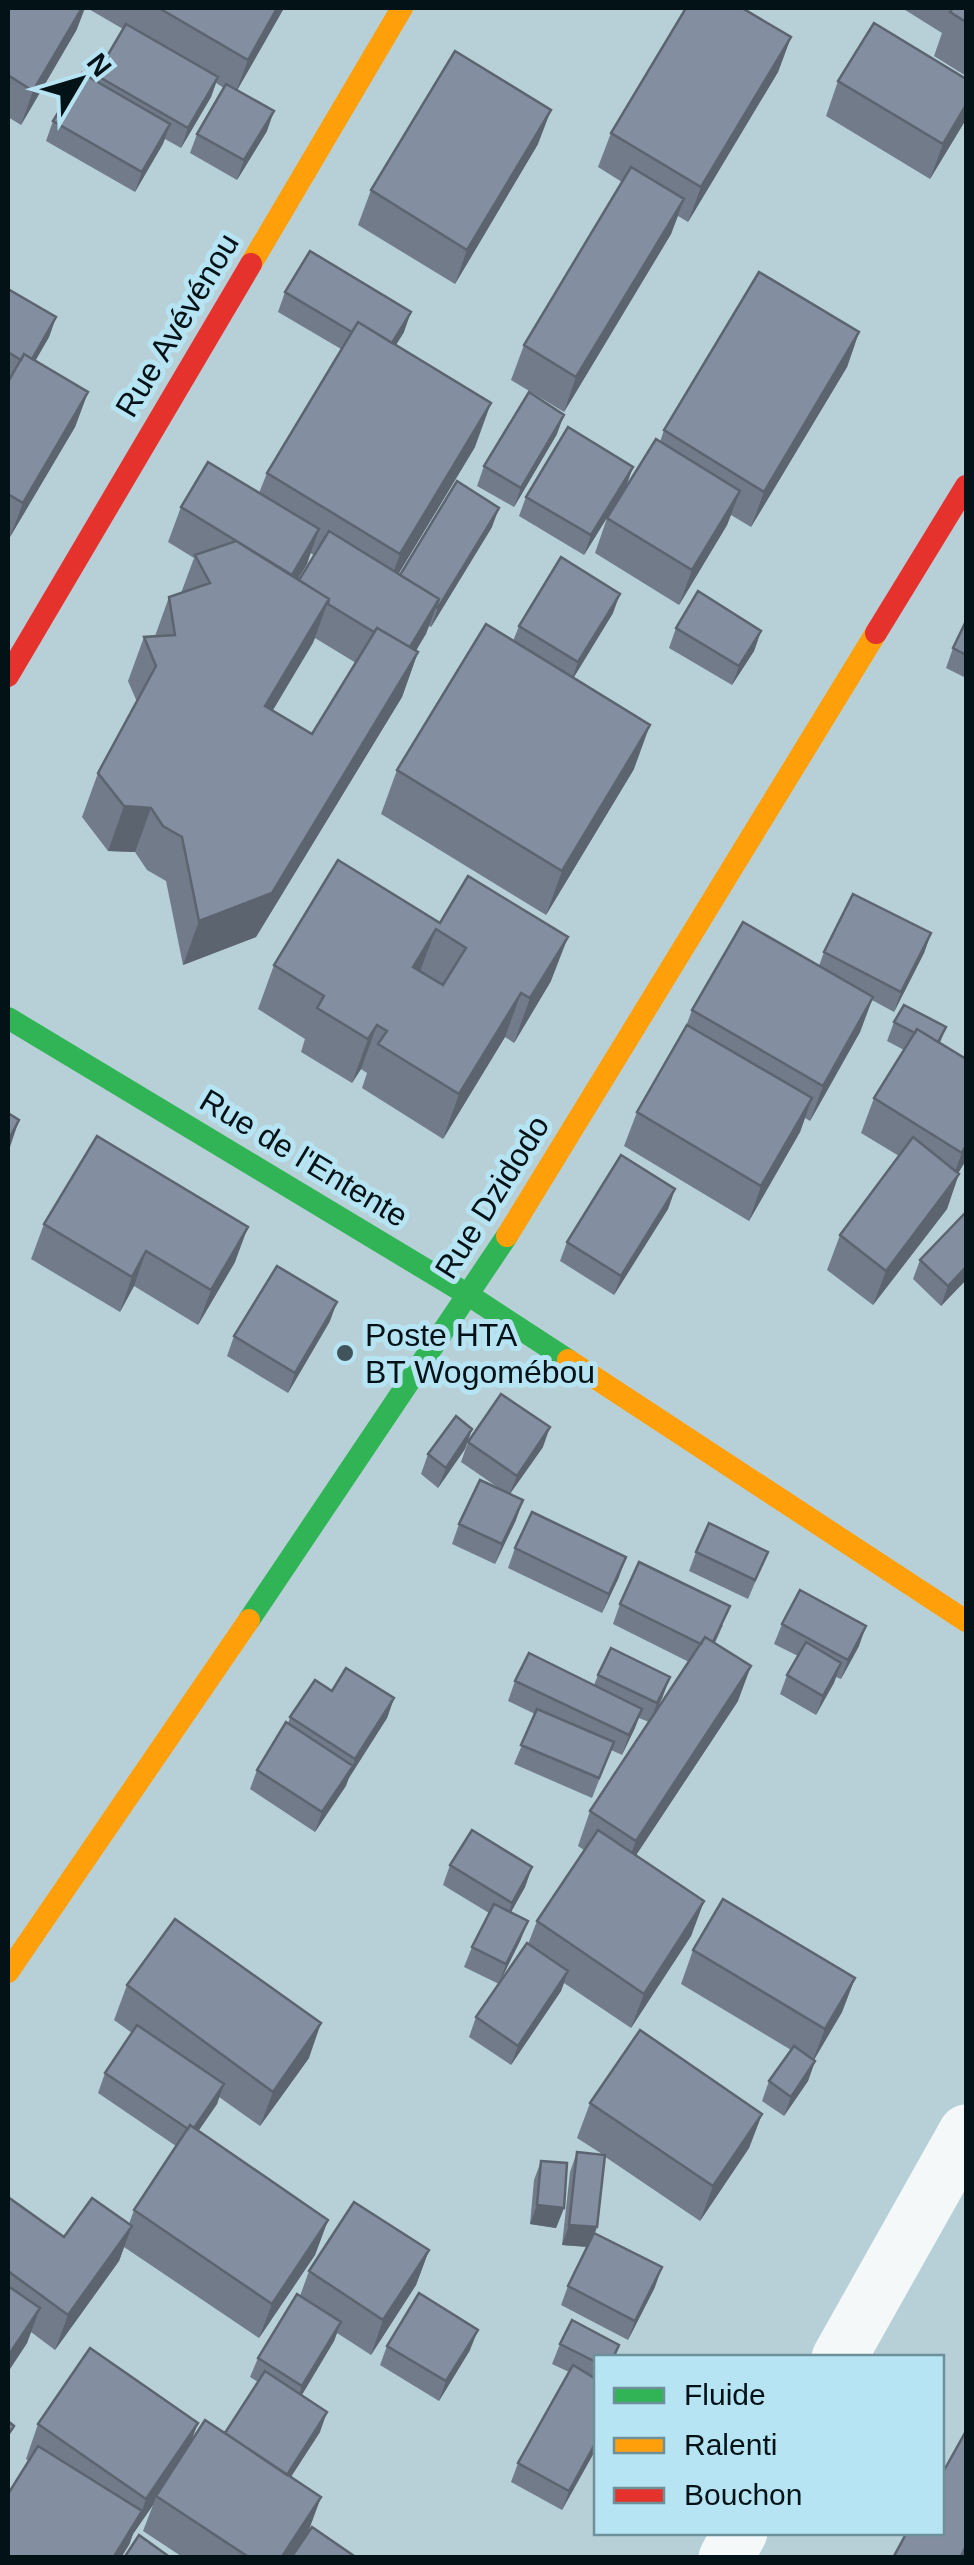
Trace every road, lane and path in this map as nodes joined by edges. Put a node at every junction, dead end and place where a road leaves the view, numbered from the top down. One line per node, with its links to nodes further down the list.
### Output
1 (402, 8): 3 (street, Rue Avévénou)
2 (966, 486): 5 (street, Rue Dzidodo)
3 (8, 676)
4 (8, 1018): 5 (street, Rue de l'Entente)
5 (470, 1296): 6 (street, Rue de l'Entente); 7 (street, Rue Dzidodo)
6 (966, 1621)
7 (8, 1972)
8 (966, 2132): 9 (street)
9 (841, 2355)
10 (738, 2535): 11 (street)
11 (726, 2558)

